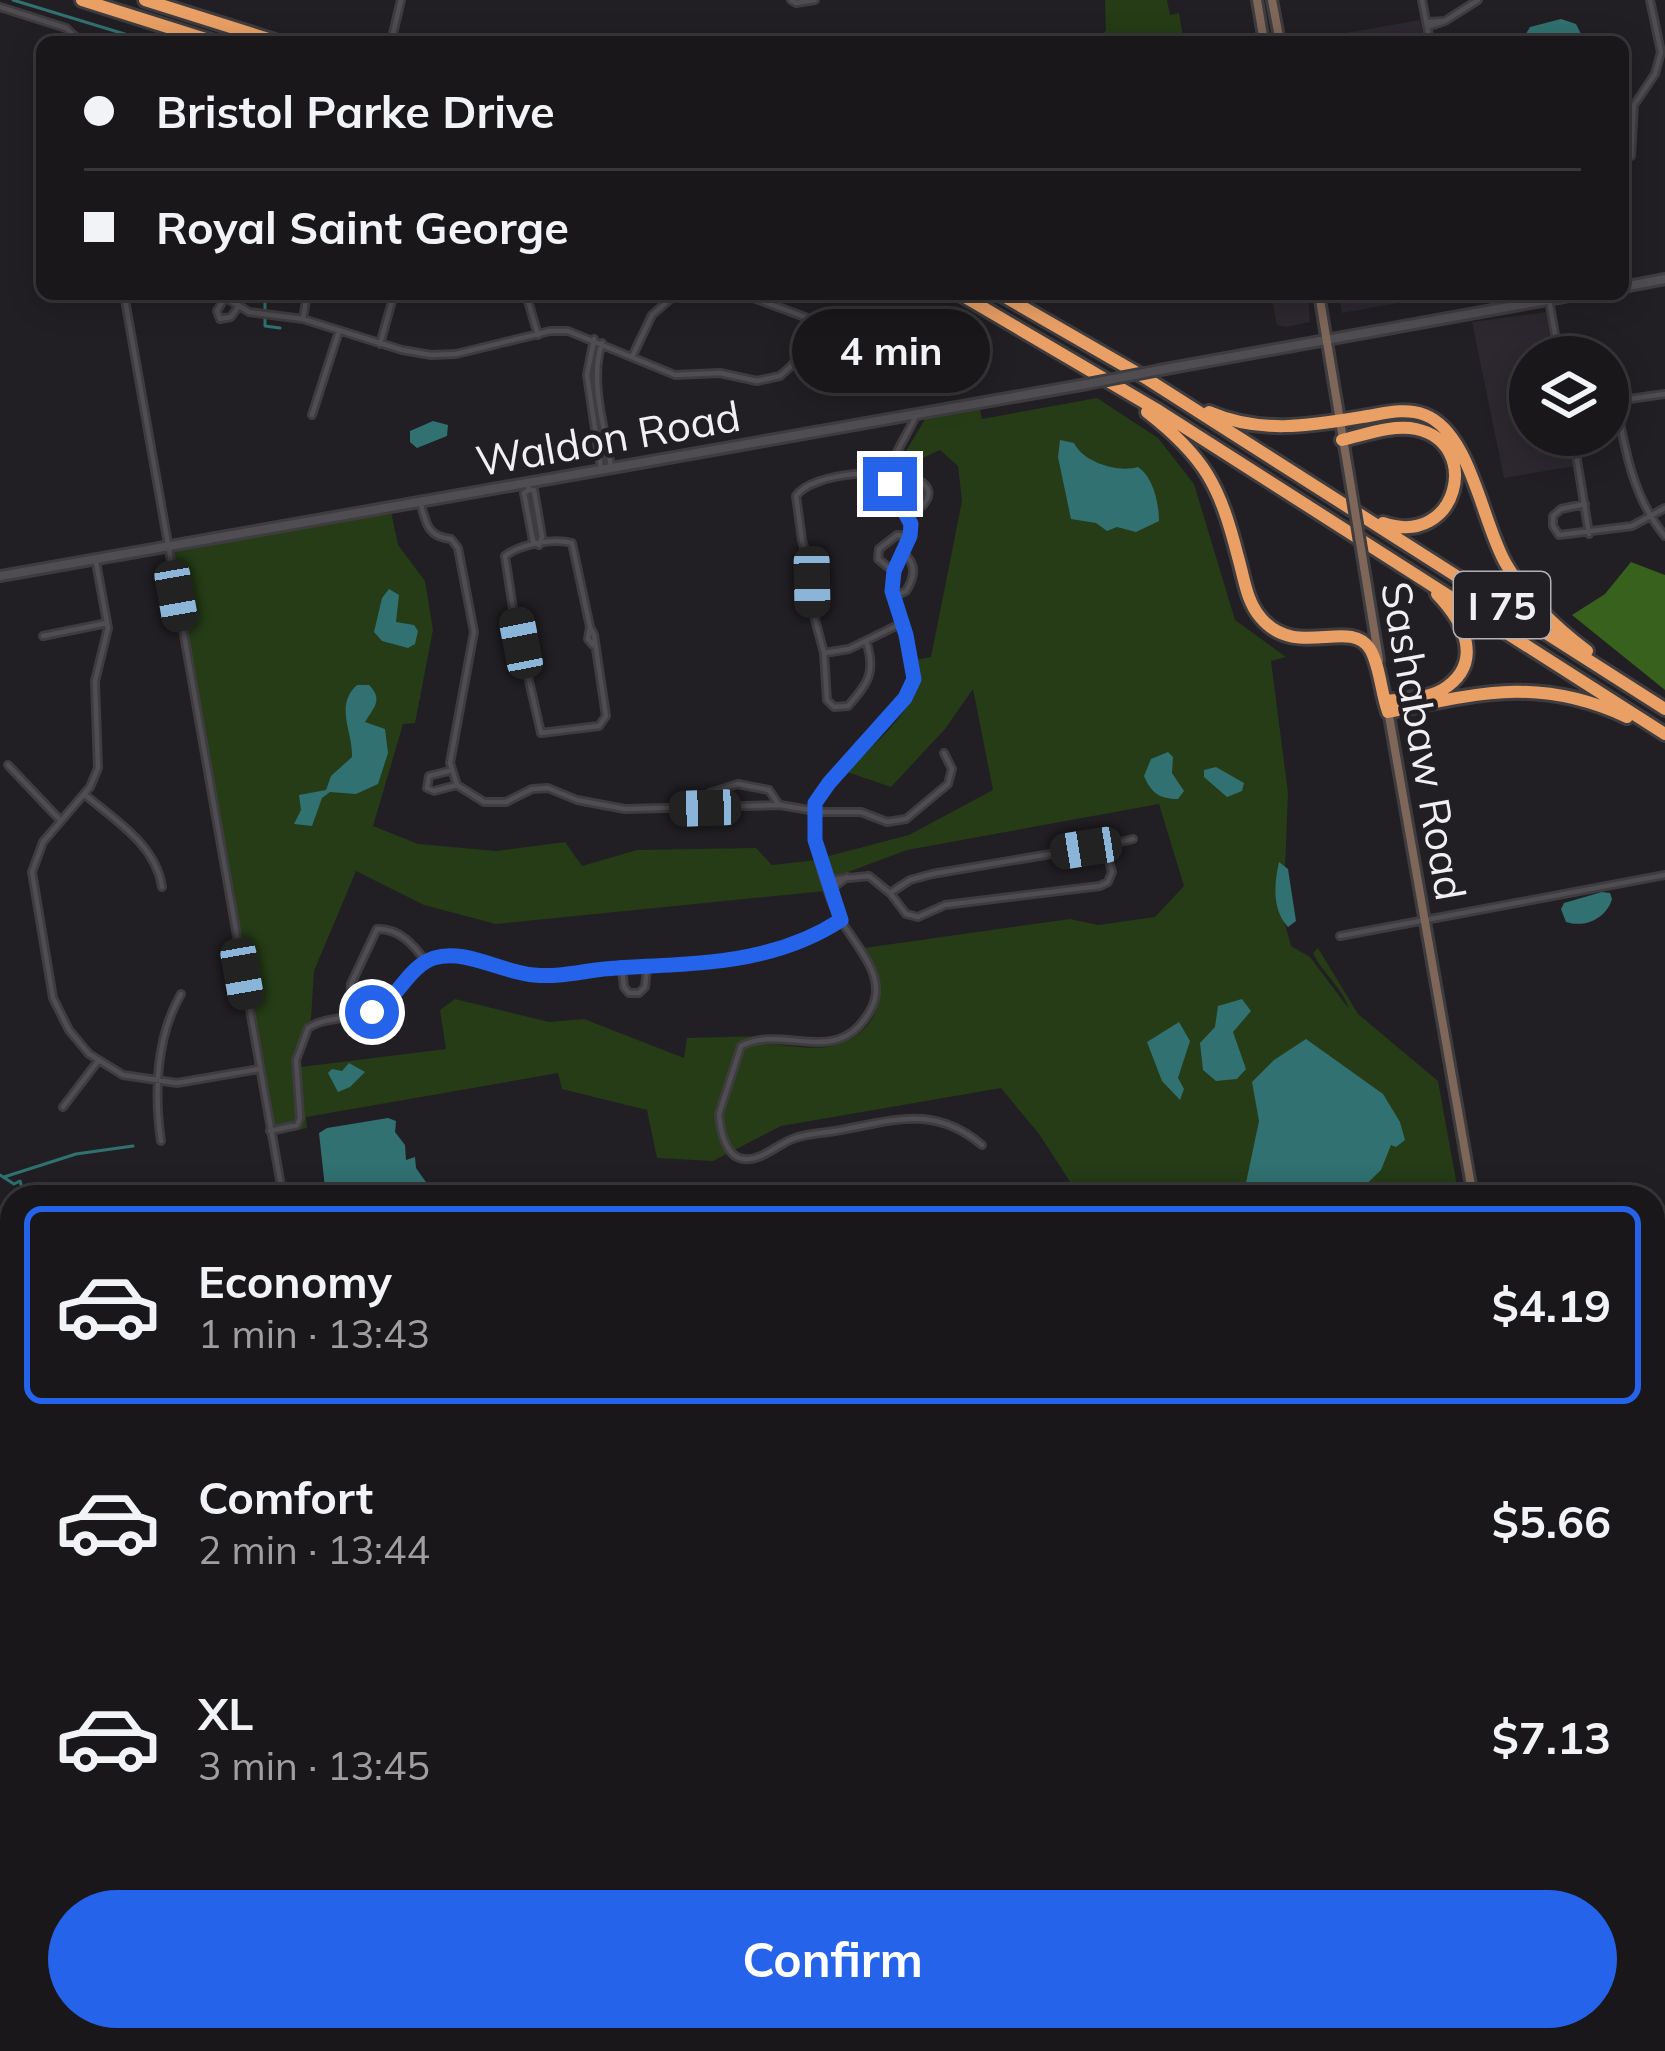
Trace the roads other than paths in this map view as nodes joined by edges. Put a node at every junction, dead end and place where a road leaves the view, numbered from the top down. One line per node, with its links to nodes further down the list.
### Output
1 (82, 0): 14 (highway)
2 (146, 0): 15 (highway)
3 (401, 0): 16 (street)
4 (791, 0): 5 (street)
5 (815, 0)
6 (1258, 0): 10 (main road); 17 (main road)
7 (1422, 0): 12 (street)
8 (1478, 0): 12 (street)
9 (1650, 0): 20 (street)
10 (1273, 2): 18 (main road)
11 (0, 8): 13 (street)
12 (1426, 24): 19 (street)
13 (75, 36)
14 (195, 36)
15 (259, 36)
16 (392, 36)
17 (1263, 36)
18 (1279, 36)
19 (1429, 36)
20 (1631, 156)
21 (1665, 279): 22 (street)
22 (1629, 285)
23 (125, 300): 73 (street)
24 (221, 300): 36 (street)
25 (228, 300): 36 (street)
26 (306, 300): 37 (street)
27 (392, 300): 45 (street)
28 (528, 300): 40 (street)
29 (669, 300): 47 (street)
30 (759, 300): 38 (street)
31 (971, 300): 49 (highway, I 75)
32 (1011, 300): 48 (highway, I 75)
33 (1320, 300): 43 (main road, Sashabaw Road)
34 (1533, 300): 43 (street, Waldon Road)
35 (1549, 300): 41 (street)
36 (238, 307): 37 (street)
37 (303, 320): 39 (street)
38 (813, 320): 46 (street); 47 (street)
39 (339, 331): 45 (street); 55 (street)
40 (538, 334): 42 (street); 45 (street)
41 (1555, 336)
42 (594, 339): 44 (street); 53 (street)
43 (1327, 342): 48 (street, Waldon Road); 56 (main road, Sashabaw Road)
44 (603, 343): 47 (street); 52 (street)
45 (380, 344)
46 (860, 346)
47 (632, 357)
48 (1155, 375): 54 (street, Waldon Road, bridge); 56 (highway); 67 (highway, I 75)
49 (1121, 390): 77 (highway, I 75); 86 (highway)
50 (1665, 394): 51 (street)
51 (1629, 399)
52 (602, 409): 53 (street); 60 (street)
53 (592, 411): 60 (street)
54 (917, 413): 60 (street, Waldon Road); 61 (street)
55 (311, 415)
56 (1339, 421): 57 (main road, Sashabaw Road); 85 (highway)
57 (1342, 440): 67 (highway); 86 (main road, Sashabaw Road, bridge)
58 (1577, 456): 64 (street)
59 (1627, 456): 68 (street)
60 (606, 468): 62 (street, Waldon Road)
61 (890, 476): 66 (street); 66 (street); 84 (street)
62 (528, 486): 63 (street, Waldon Road); 72 (street)
63 (421, 502): 73 (street, Waldon Road); 91 (street)
64 (1585, 504): 69 (street); 69 (street)
65 (1665, 508): 68 (street)
66 (907, 515): 70 (street)
67 (1365, 517): 85 (highway, I 75)
68 (1650, 518): 69 (street); 71 (street)
69 (1589, 534)
70 (910, 536): 74 (street); 76 (street)
71 (1665, 536)
72 (538, 545): 72 (street)
73 (168, 549): 75 (street, Waldon Road); 115 (street)
74 (902, 552): 76 (street); 79 (street)
75 (95, 561): 78 (street, Waldon Road); 80 (street)
76 (894, 571): 79 (street)
77 (1414, 573): 86 (highway); 88 (highway, I 75)
78 (0, 576)
79 (892, 597): 81 (street)
80 (107, 623): 82 (street); 93 (street)
81 (902, 623): 83 (street); 96 (street)
82 (43, 636)
83 (866, 641): 84 (street); 84 (street)
84 (824, 653)
85 (1640, 692): 87 (highway, I 75)
86 (1387, 706): 88 (highway); 107 (main road, Sashabaw Road)
87 (1665, 709)
88 (1665, 736)
89 (944, 753): 96 (street)
90 (8, 765): 97 (street)
91 (452, 771): 92 (street); 92 (street)
92 (457, 785): 95 (street)
93 (84, 794): 97 (street); 103 (street)
94 (778, 805): 95 (street); 95 (street); 96 (street)
95 (705, 808)
96 (814, 811): 102 (street)
97 (61, 821): 114 (street)
98 (1133, 839): 99 (street)
99 (1106, 851): 105 (street); 105 (street)
100 (1665, 875): 107 (street)
101 (847, 878): 102 (street); 104 (street); 105 (street)
102 (827, 880): 104 (street)
103 (163, 887)
104 (830, 890): 106 (street)
105 (890, 893)
106 (841, 920): 111 (street); 120 (street)
107 (1425, 921): 108 (street); 122 (main road, Sashabaw Road)
108 (1340, 937)
109 (426, 962): 110 (street); 113 (street); 113 (street)
110 (622, 967): 111 (street); 111 (street)
111 (647, 968)
112 (181, 994): 116 (street)
113 (350, 1016): 118 (street)
114 (98, 1061): 116 (street); 117 (street)
115 (259, 1069): 116 (street); 118 (street)
116 (158, 1083): 119 (street)
117 (63, 1107)
118 (270, 1131): 121 (street)
119 (160, 1141)
120 (982, 1145)
121 (281, 1185)
122 (1471, 1185)

